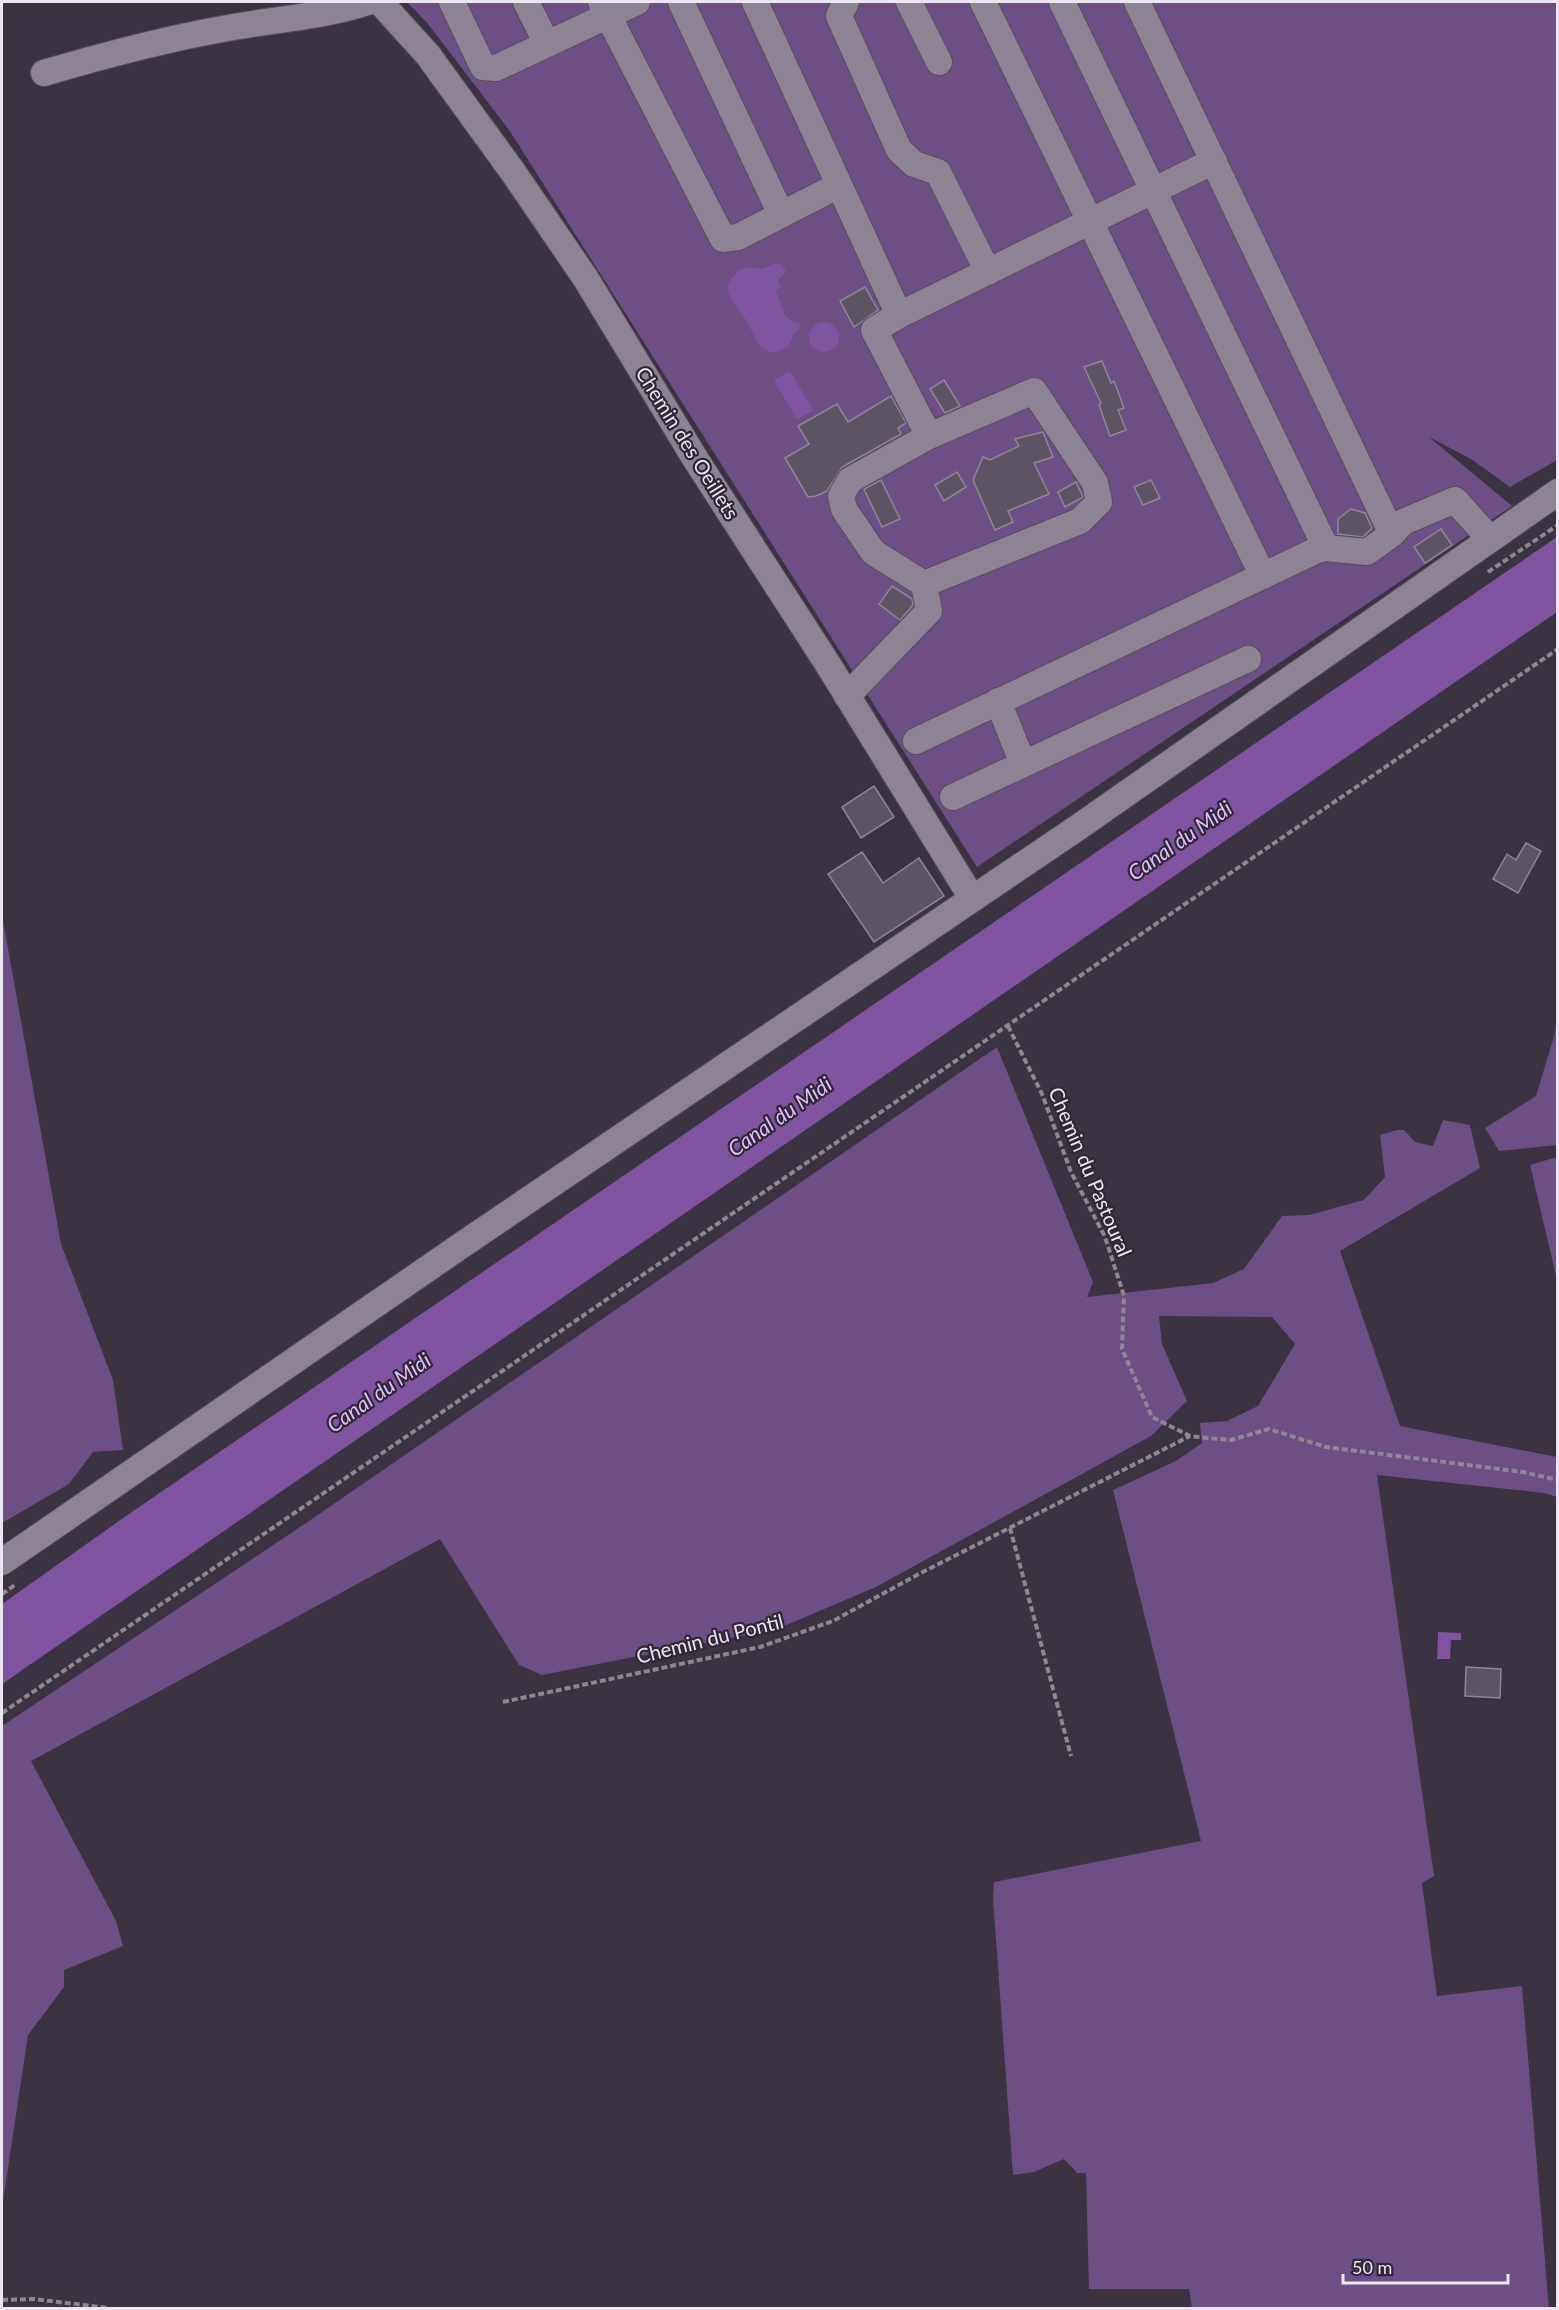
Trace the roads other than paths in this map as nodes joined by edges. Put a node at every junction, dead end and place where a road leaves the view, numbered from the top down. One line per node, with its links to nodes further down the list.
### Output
1 (368, 2): 16 (street)
2 (380, 2): 32 (street, Chemin des Oeillets)
3 (452, 2): 14 (street)
4 (526, 2): 14 (street)
5 (637, 2): 13 (street)
6 (681, 2): 20 (street)
7 (755, 2): 18 (street)
8 (846, 2): 22 (street)
9 (909, 2): 15 (street)
10 (983, 2): 21 (street)
11 (1062, 2): 19 (street)
12 (1137, 2): 17 (street)
13 (605, 8): 14 (street); 20 (street)
14 (547, 44)
15 (939, 62)
16 (44, 74)
17 (1214, 161): 19 (street); 26 (street)
18 (839, 185): 20 (street); 23 (street)
19 (1153, 191): 21 (street); 28 (street)
20 (781, 214)
21 (1090, 221): 22 (street); 29 (street)
22 (988, 272): 23 (street)
23 (899, 315): 24 (street)
24 (929, 436): 30 (street); 30 (street)
25 (1557, 492): 27 (street)
26 (1392, 534): 27 (street); 28 (street)
27 (1490, 539): 37 (street)
28 (1326, 548): 29 (street)
29 (1263, 576): 33 (street)
30 (924, 584): 32 (street)
31 (1248, 659): 35 (street)
32 (848, 696): 37 (street, Chemin des Oeillets)
33 (998, 700): 34 (street); 35 (street)
34 (916, 741)
35 (1023, 764): 36 (street)
36 (953, 797)
37 (972, 898): 38 (street)
38 (2, 1562)

